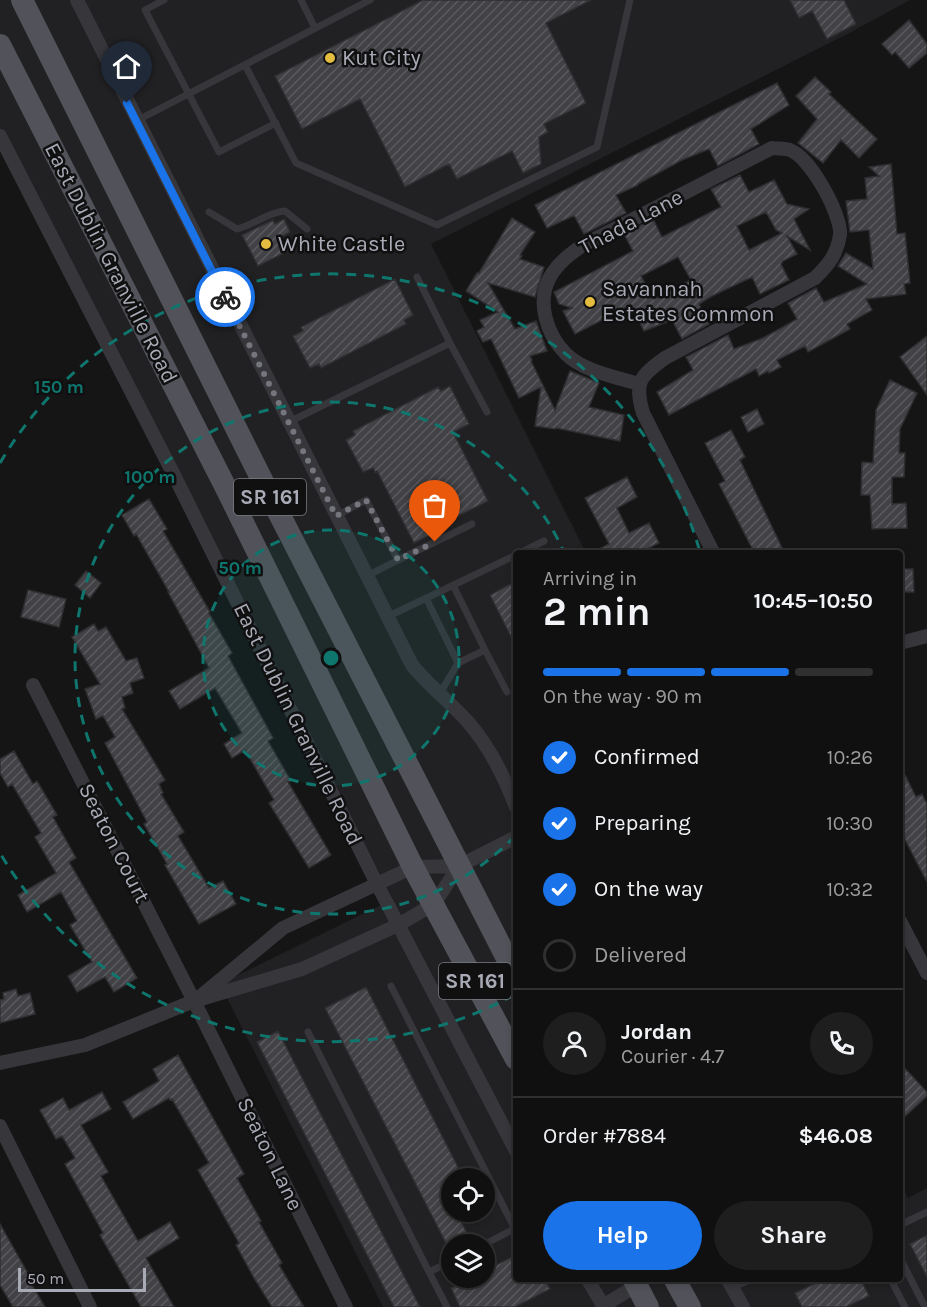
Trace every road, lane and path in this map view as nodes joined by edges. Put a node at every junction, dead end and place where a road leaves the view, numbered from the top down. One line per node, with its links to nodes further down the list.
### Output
1 (22, 0): 41 (main road, East Dublin Granville Road / SR 161)
2 (164, 0): 10 (lane)
3 (301, 0): 7 (lane)
4 (370, 0): 7 (lane)
5 (630, 0): 12 (lane)
6 (79, 1): 11 (street)
7 (315, 28): 9 (lane)
8 (0, 45): 42 (main road, East Dublin Granville Road / SR 161)
9 (245, 65): 10 (lane); 12 (lane)
10 (188, 94): 11 (lane); 12 (lane)
11 (136, 121): 20 (street)
12 (276, 123)
13 (0, 136): 43 (street, East Dublin Granville Road)
14 (209, 212): 15 (lane)
15 (306, 229)
16 (417, 276): 17 (lane)
17 (450, 343): 19 (lane); 20 (lane)
18 (639, 384): 18 (street, Thada Lane); 25 (street)
19 (487, 412)
20 (289, 422): 21 (street)
21 (336, 516): 27 (lane); 28 (street)
22 (472, 524): 27 (lane)
23 (544, 541): 24 (lane)
24 (525, 550)
25 (712, 550)
26 (513, 556): 29 (lane)
27 (398, 560): 28 (lane)
28 (367, 576): 31 (street)
29 (453, 585): 30 (lane); 34 (lane)
30 (426, 598): 31 (lane); 35 (lane)
31 (387, 617): 38 (street)
32 (927, 636): 33 (street)
33 (903, 642)
34 (485, 650): 35 (lane); 37 (lane)
35 (458, 663): 38 (lane)
36 (33, 685): 50 (street, Seaton Court)
37 (507, 692)
38 (440, 695): 39 (street)
39 (513, 799)
40 (513, 839): 41 (street)
41 (459, 866): 42 (street); 44 (street); 47 (main road, East Dublin Granville Road / SR 161)
42 (413, 867): 43 (street); 44 (main road, East Dublin Granville Road / SR 161)
43 (377, 884): 45 (street, East Dublin Granville Road); 50 (street)
44 (434, 904): 45 (street); 52 (main road, East Dublin Granville Road / SR 161)
45 (398, 925): 50 (street); 55 (street, East Dublin Granville Road)
46 (903, 927): 48 (street)
47 (513, 970)
48 (927, 973)
49 (391, 986): 58 (lane)
50 (194, 1001): 53 (street); 72 (street, Seaton Lane)
51 (308, 1032): 63 (lane)
52 (513, 1053)
53 (0, 1063)
54 (0, 1126): 71 (street)
55 (513, 1145)
56 (927, 1212): 57 (lane)
57 (903, 1224)
58 (513, 1225)
59 (513, 1230): 60 (lane)
60 (495, 1239)
61 (903, 1264): 70 (lane)
62 (441, 1266): 63 (lane)
63 (429, 1272): 73 (lane)
64 (589, 1282): 69 (street)
65 (635, 1282): 69 (street); 74 (main road)
66 (676, 1282): 75 (main road)
67 (892, 1282): 77 (lane)
68 (730, 1284): 76 (street)
69 (604, 1306)
70 (927, 1306)
71 (90, 1307)
72 (346, 1307)
73 (447, 1307)
74 (648, 1307)
75 (690, 1307)
76 (743, 1307)
77 (905, 1307)

